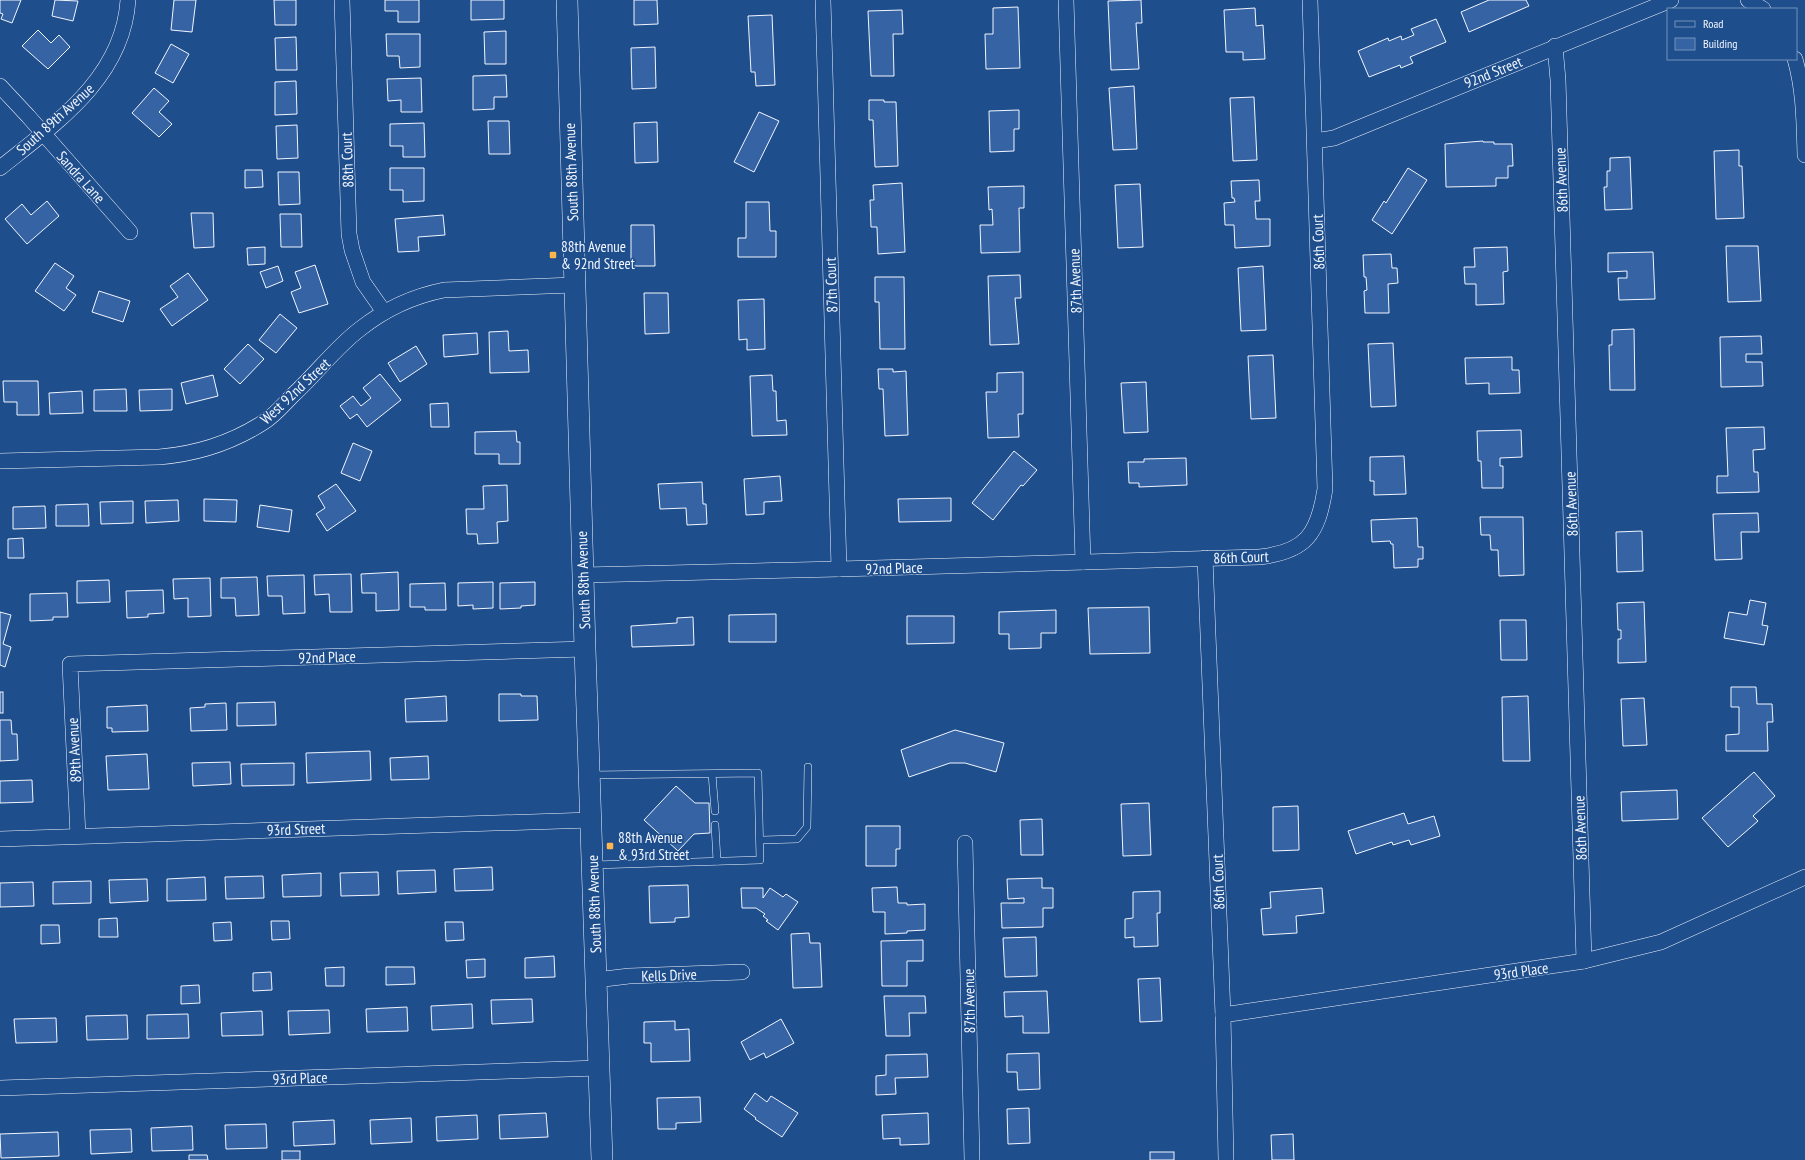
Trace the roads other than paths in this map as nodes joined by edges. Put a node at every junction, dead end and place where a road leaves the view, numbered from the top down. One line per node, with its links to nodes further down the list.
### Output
1 (128, 0): 13 (street, South 89th Avenue)
2 (342, 0): 19 (street, 88th Court)
3 (567, 0): 18 (street, South 88th Avenue)
4 (822, 0): 23 (street, 87th Court)
5 (1066, 0): 22 (street, 87th Avenue)
6 (1310, 0): 14 (street, 86th Court)
7 (1671, 0): 10 (street, 92nd Street)
8 (1748, 0): 9 (street)
9 (1761, 8)
10 (1555, 46): 14 (street, 92nd Street); 40 (street, 86th Avenue)
11 (1795, 60): 15 (street)
12 (0, 86): 13 (street, Sandra Lane)
13 (43, 133): 16 (street, South 89th Avenue); 17 (street, Sandra Lane)
14 (1315, 141): 21 (street, 86th Court)
15 (1805, 154)
16 (0, 168)
17 (130, 232)
18 (574, 285): 19 (street, West 92nd Street); 24 (street, South 88th Avenue)
19 (384, 312): 20 (street, West 92nd Street)
20 (0, 462)
21 (1205, 558): 22 (street, 92nd Place); 43 (street, 86th Court)
22 (1083, 562): 23 (street, 92nd Place)
23 (839, 569): 24 (street, 92nd Place)
24 (583, 575): 25 (street, South 88th Avenue)
25 (585, 649): 26 (street, 92nd Place); 29 (street, South 88th Avenue)
26 (70, 664): 33 (street, 89th Avenue)
27 (808, 767): 35 (lane)
28 (712, 774): 29 (lane); 30 (lane); 35 (lane)
29 (590, 775): 31 (street, South 88th Avenue)
30 (714, 811)
31 (591, 820): 33 (street, 93rd Street); 38 (street, South 88th Avenue)
32 (715, 825): 37 (lane)
33 (78, 836): 34 (street, 93rd Street)
34 (0, 838)
35 (760, 840): 37 (lane)
36 (965, 843): 47 (street, 87th Avenue)
37 (716, 860): 38 (lane)
38 (593, 865): 42 (street, South 88th Avenue)
39 (1805, 877): 40 (street, 93rd Place)
40 (1584, 961): 43 (street, 93rd Place)
41 (742, 972): 42 (street, Kells Drive)
42 (596, 980): 44 (street, South 88th Avenue)
43 (1223, 1015): 48 (street, 86th Court)
44 (599, 1068): 45 (street, 93rd Place); 46 (street, South 88th Avenue)
45 (0, 1088)
46 (602, 1160)
47 (972, 1160)
48 (1226, 1160)

